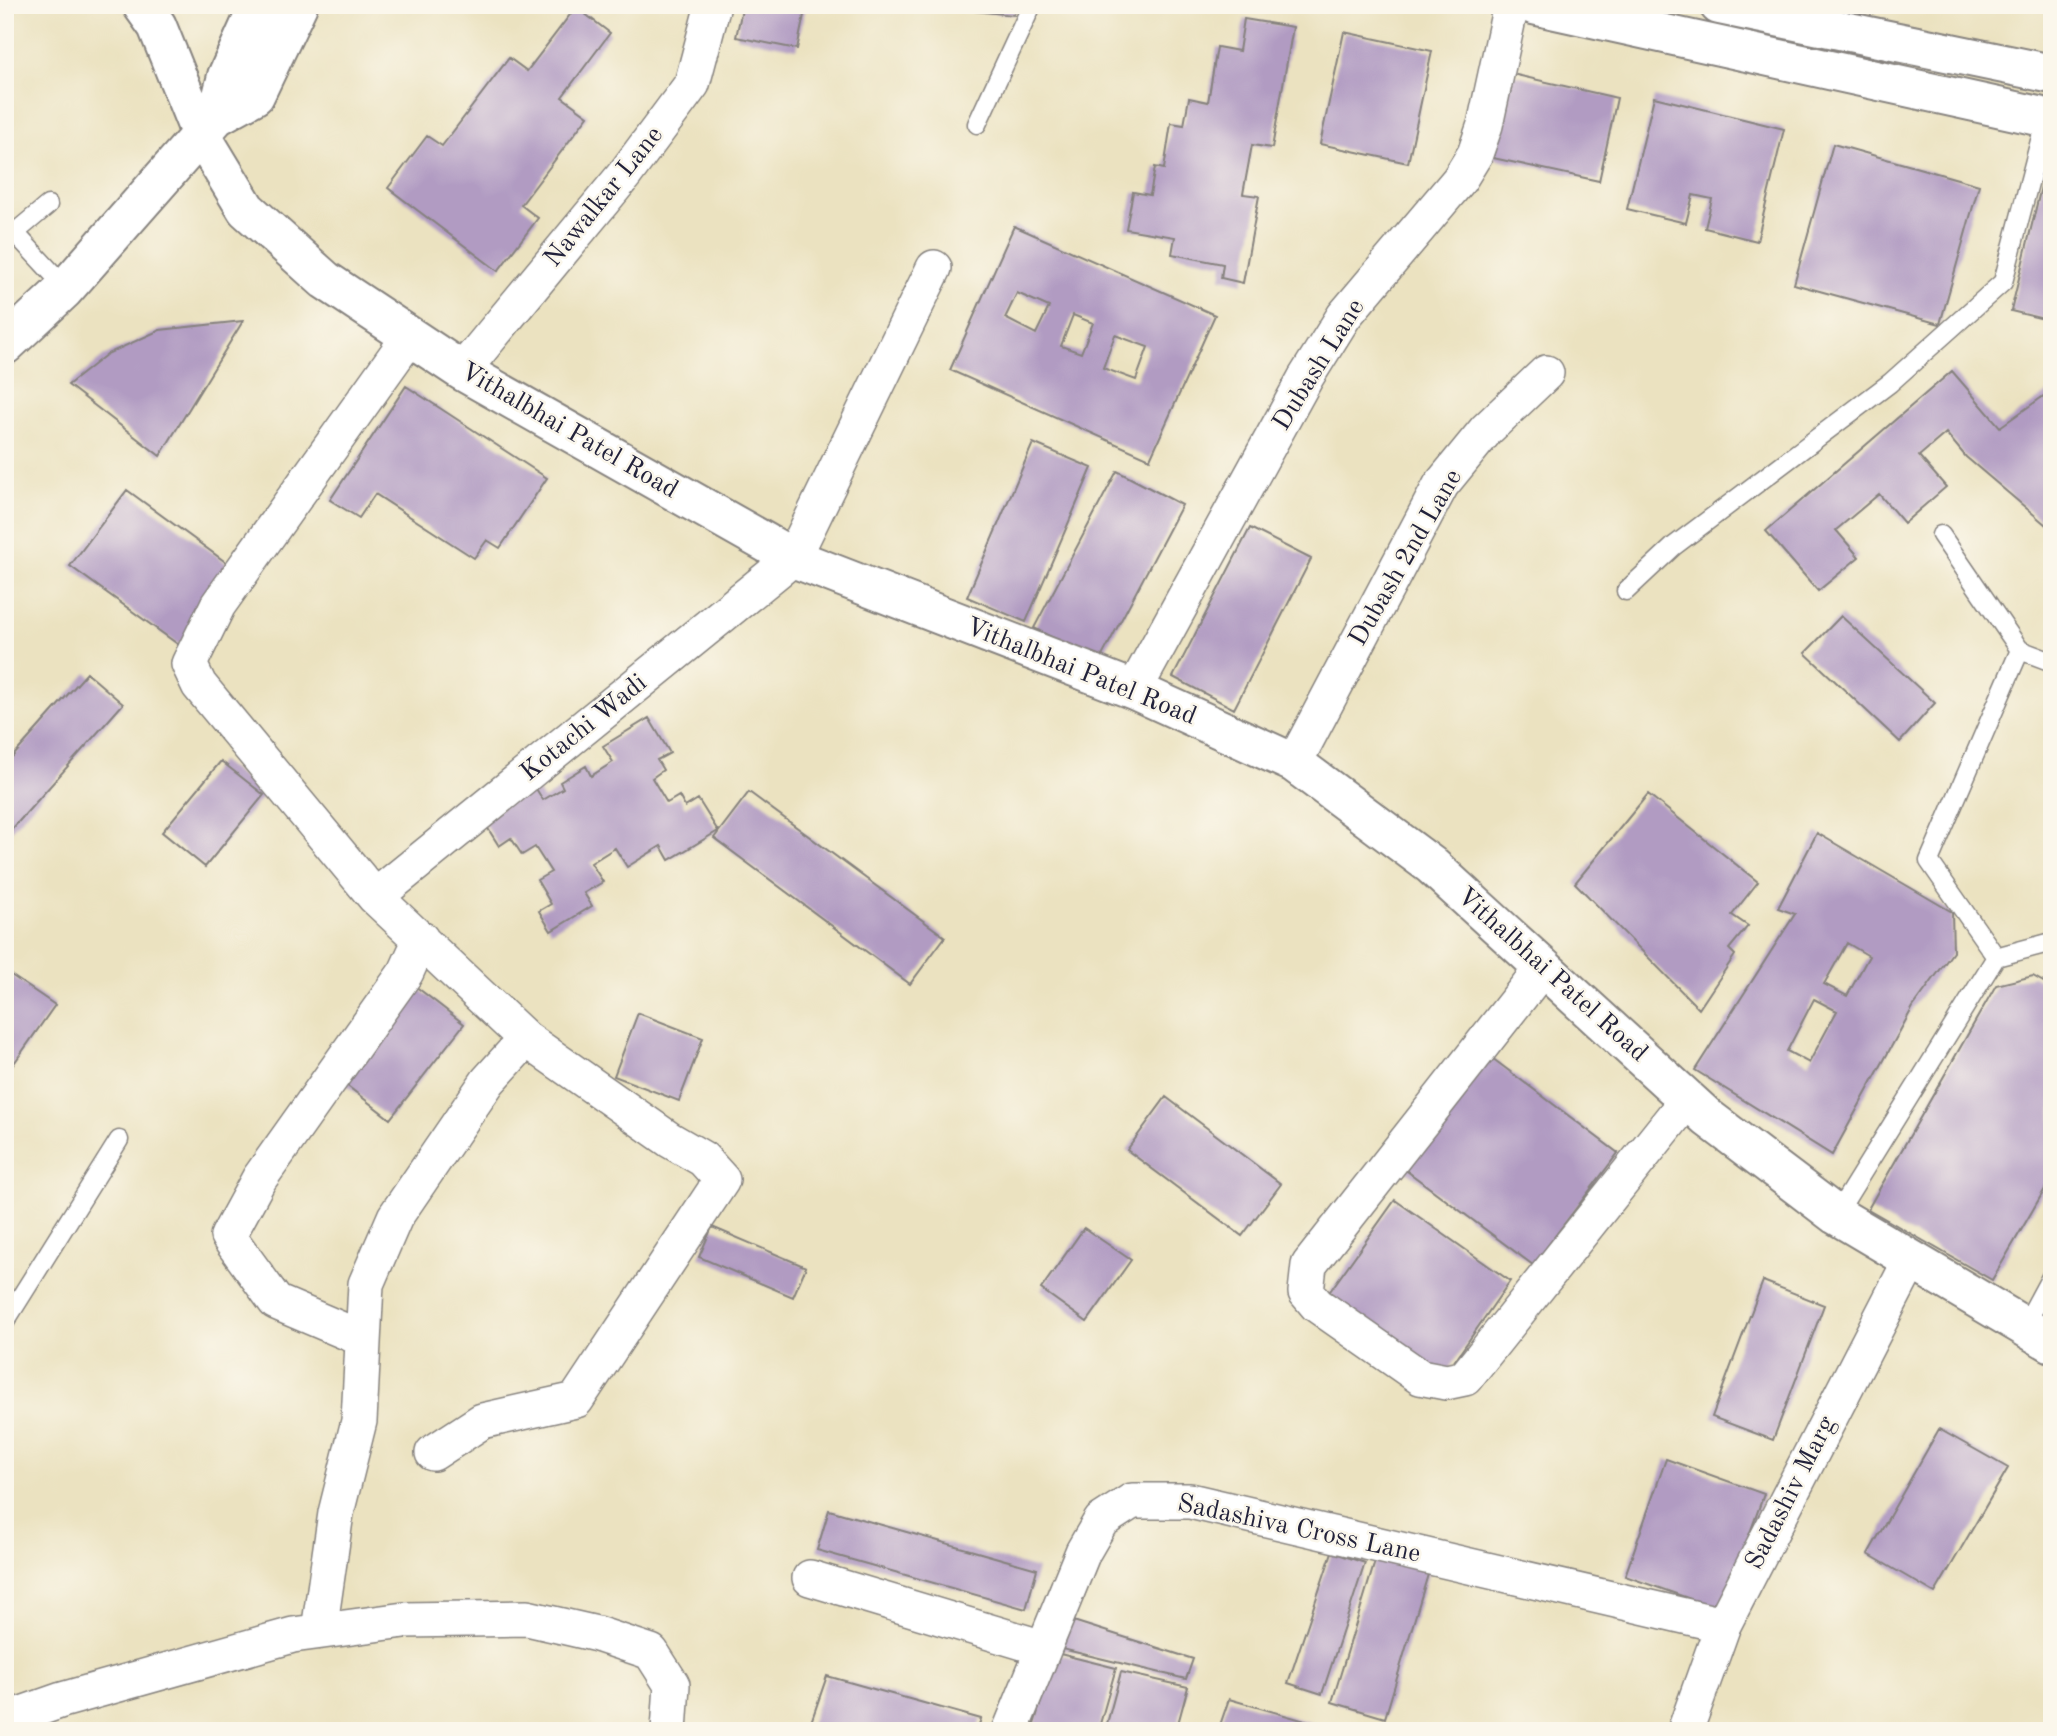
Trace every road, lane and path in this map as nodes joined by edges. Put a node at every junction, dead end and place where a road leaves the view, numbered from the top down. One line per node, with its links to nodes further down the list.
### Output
1 (142, 5): 12 (main road, Vithalbhai Patel Road)
2 (259, 5): 12 (main road)
3 (298, 5): 12 (main road)
4 (713, 5): 19 (street, Nawalkar Lane)
5 (1032, 5): 11 (lane)
6 (1511, 5): 26 (street, Dubash Lane)
7 (1532, 5): 10 (main road)
8 (1719, 5): 9 (main road)
9 (2052, 74)
10 (2049, 119): 23 (lane)
11 (977, 124)
12 (208, 125): 16 (main road); 17 (main road, Vithalbhai Patel Road)
13 (48, 205): 14 (lane)
14 (10, 237): 16 (lane)
15 (934, 268): 22 (street)
16 (66, 288): 18 (main road)
17 (411, 336): 19 (main road, Vithalbhai Patel Road); 28 (street)
18 (6, 343)
19 (462, 371): 22 (main road, Vithalbhai Patel Road)
20 (1546, 373): 27 (street, Dubash 2nd Lane)
21 (1941, 535): 24 (lane)
22 (793, 558): 26 (main road, Vithalbhai Patel Road); 28 (street, Kotachi Wadi)
23 (1626, 591)
24 (2020, 650): 25 (lane); 31 (lane)
25 (2052, 662)
26 (1134, 690): 27 (main road, Vithalbhai Patel Road)
27 (1294, 763): 32 (main road, Vithalbhai Patel Road)
28 (376, 897): 29 (street)
29 (421, 939): 33 (street); 41 (street)
30 (2052, 942): 31 (lane)
31 (1996, 957): 36 (lane)
32 (1544, 967): 34 (main road, Vithalbhai Patel Road); 34 (street)
33 (526, 1039): 41 (street); 42 (street)
34 (1687, 1100): 36 (main road, Vithalbhai Patel Road)
35 (119, 1140): 39 (lane)
36 (1836, 1215): 37 (main road, Vithalbhai Patel Road)
37 (1912, 1260): 40 (main road, Vithalbhai Patel Road); 44 (street, Sadashiv Marg)
38 (2052, 1275): 40 (lane)
39 (5, 1322)
40 (2038, 1335)
41 (363, 1339): 45 (street)
42 (433, 1453)
43 (810, 1578): 46 (street)
44 (1723, 1625): 46 (street, Sadashiva Cross Lane); 50 (street, Sadashiv Marg)
45 (319, 1631): 47 (street); 48 (street)
46 (1043, 1648): 49 (street, Sadashiva Cross Lane)
47 (5, 1720)
48 (669, 1731)
49 (1010, 1731)
50 (1685, 1731)

